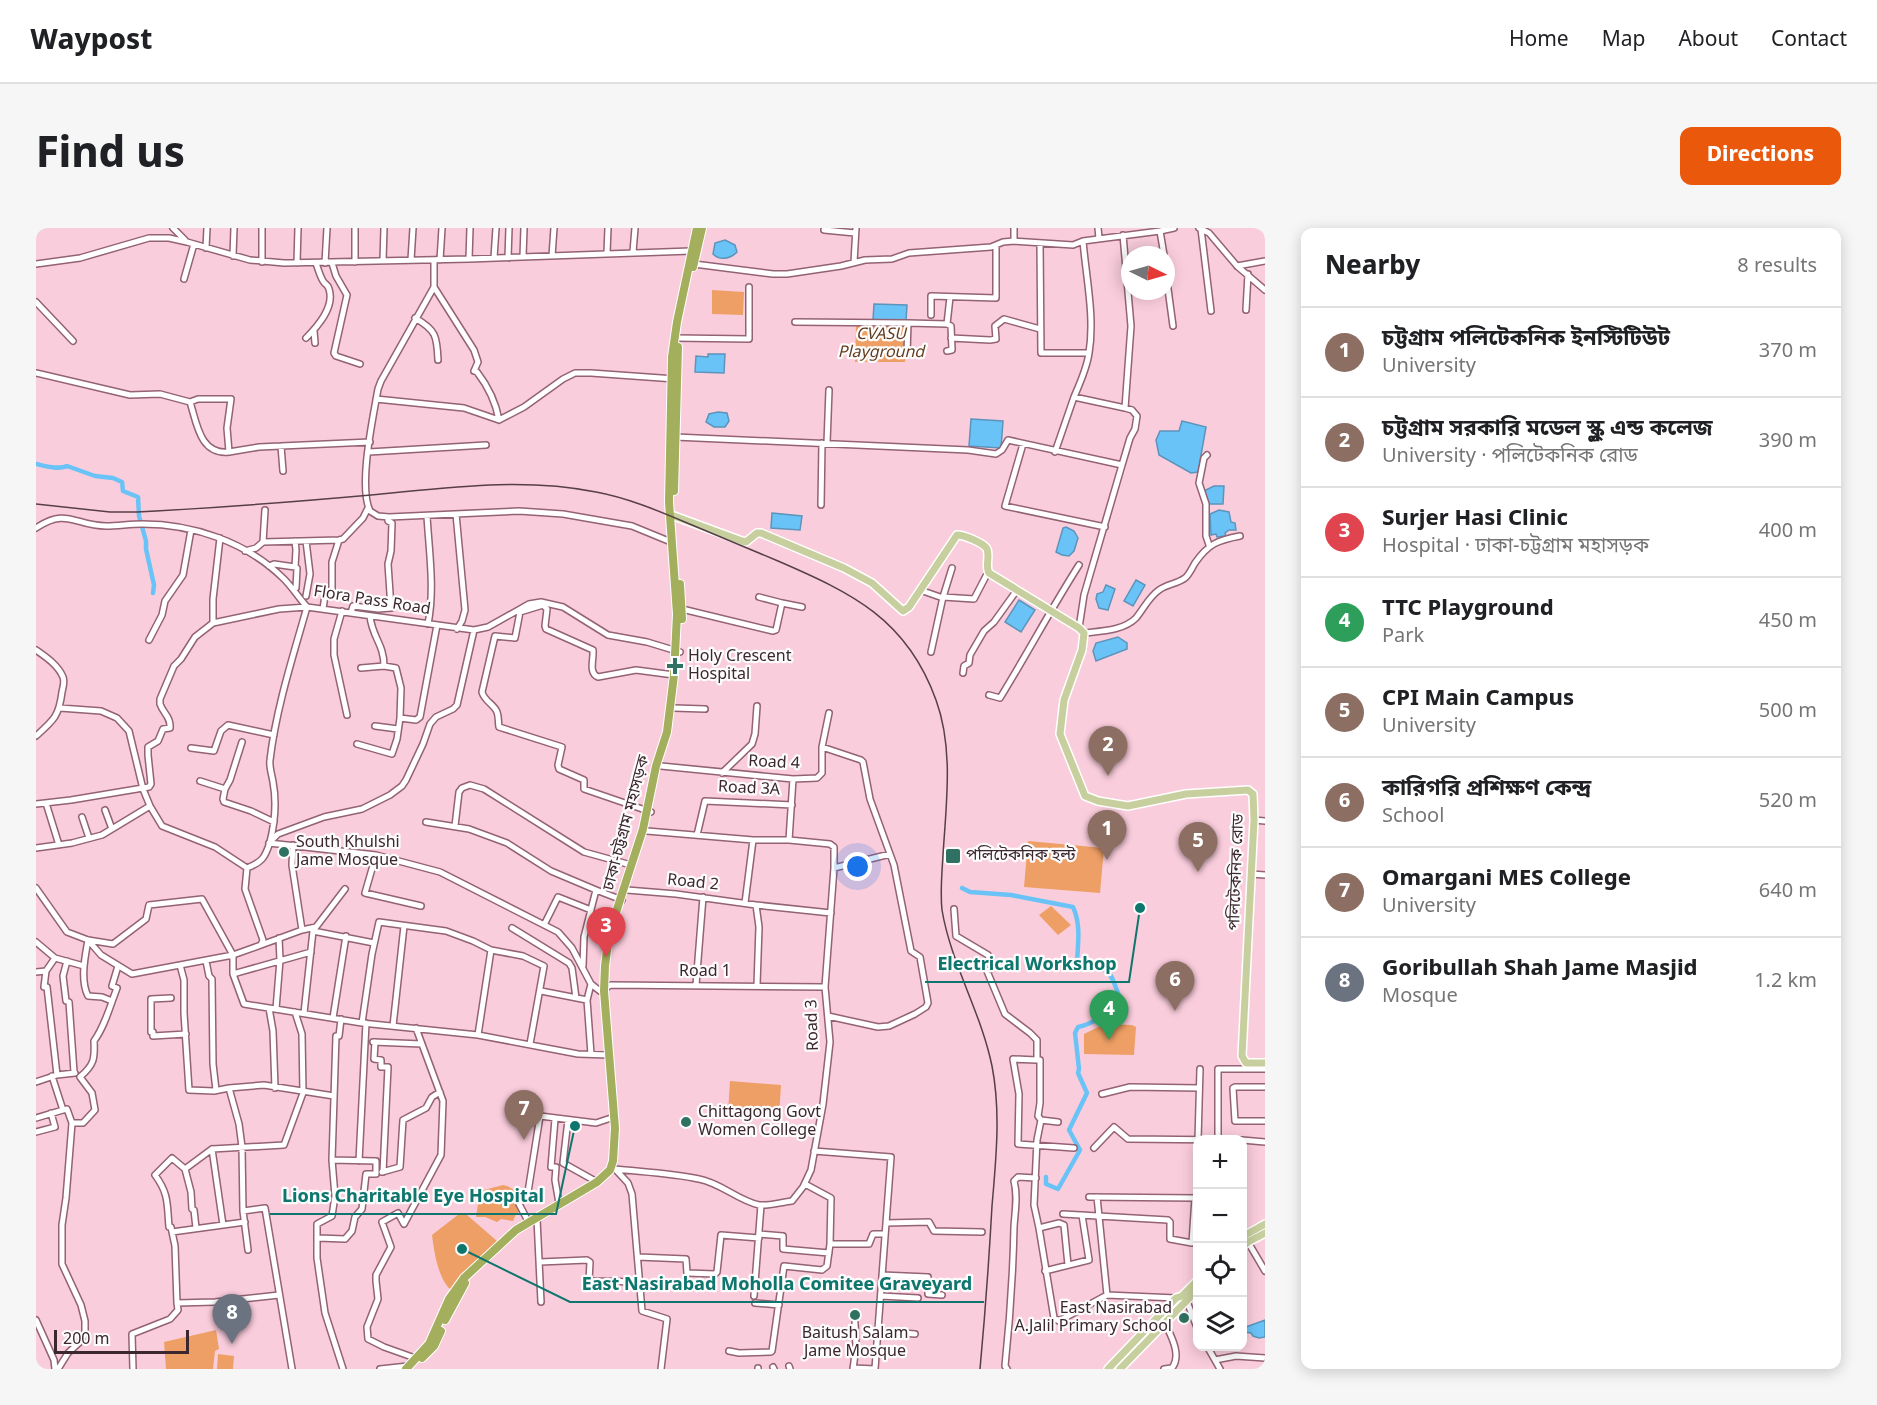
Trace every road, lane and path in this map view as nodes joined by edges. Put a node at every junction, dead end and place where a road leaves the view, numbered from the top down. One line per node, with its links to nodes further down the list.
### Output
1 (207, 228): 36 (street)
2 (234, 228): 40 (street)
3 (262, 228): 51 (street)
4 (298, 228): 53 (street)
5 (327, 228): 55 (street)
6 (355, 228): 48 (street)
7 (384, 228): 49 (street)
8 (413, 228): 46 (street)
9 (442, 228): 47 (street)
10 (470, 228): 45 (street)
11 (496, 228): 43 (street)
12 (509, 228): 44 (street)
13 (524, 228): 42 (street)
14 (554, 228): 41 (street)
15 (608, 228): 39 (street)
16 (635, 228): 38 (street)
17 (697, 228): 37 (highway, ঢাকা-চট্টগ্রাম মহাসড়ক)
18 (702, 228): 58 (highway, ঢাকা-চট্টগ্রাম মহাসড়ক)
19 (1014, 228): 30 (street)
20 (1098, 228): 29 (street)
21 (1174, 228): 27 (street)
22 (1200, 228): 59 (street); 69 (street)
23 (824, 230): 24 (street)
24 (856, 230): 52 (street)
25 (177, 231): 33 (street); 57 (street)
26 (1137, 231): 27 (street); 28 (street)
27 (1161, 231): 35 (street)
28 (1123, 235): 29 (street); 94 (street)
29 (1100, 238): 31 (street)
30 (1014, 241): 32 (street); 34 (street)
31 (1083, 241): 32 (street); 84 (street)
32 (1040, 243): 76 (street)
33 (194, 244): 36 (street); 61 (street)
34 (996, 245): 52 (street); 65 (street)
35 (1163, 246)
36 (206, 248): 40 (street)
37 (692, 251): 38 (street); 79 (highway, ঢাকা-চট্টগ্রাম মহাসড়ক)
38 (633, 252): 39 (street)
39 (607, 253): 41 (street)
40 (233, 255): 51 (street)
41 (552, 256): 42 (street)
42 (523, 257): 44 (street)
43 (494, 258): 44 (street); 45 (street)
44 (508, 258)
45 (469, 259): 47 (street)
46 (411, 260): 47 (street); 49 (street)
47 (437, 260): 62 (street)
48 (355, 261): 49 (street); 56 (street)
49 (383, 261)
50 (1265, 261): 59 (street)
51 (262, 262): 53 (street)
52 (854, 262): 58 (street)
53 (297, 263): 54 (street)
54 (316, 263): 55 (street); 77 (street)
55 (325, 263): 56 (street)
56 (332, 263): 87 (street)
57 (36, 264)
58 (694, 264): 79 (highway, ঢাকা-চট্টগ্রাম মহাসড়ক)
59 (1237, 266): 60 (street)
60 (1248, 274): 64 (street); 68 (street)
61 (184, 279)
62 (434, 287): 71 (street); 95 (street)
63 (749, 287): 79 (street)
64 (1264, 288)
65 (950, 297): 70 (street); 74 (street)
66 (1170, 300): 75 (street)
67 (36, 302): 81 (street)
68 (1246, 310)
69 (1211, 311)
70 (931, 315)
71 (415, 318): 86 (street); 92 (street)
72 (795, 322): 73 (street)
73 (909, 323): 74 (street); 85 (street)
74 (947, 324): 80 (street)
75 (1173, 326)
76 (1040, 329): 80 (street); 84 (street)
77 (314, 331): 78 (street); 82 (street)
78 (306, 338)
79 (677, 338): 89 (highway, ঢাকা-চট্টগ্রাম মহাসড়ক)
80 (951, 338): 83 (street)
81 (73, 341)
82 (315, 343)
83 (947, 351)
84 (1089, 353): 91 (street)
85 (907, 354)
86 (438, 360)
87 (360, 364)
88 (36, 373): 93 (street)
89 (674, 379): 95 (street); 96 (highway, ঢাকা-চট্টগ্রাম মহাসড়ক); 124 (highway, ঢাকা-চট্টগ্রাম মহাসড়ক)
90 (829, 390): 98 (street)
91 (1074, 397): 94 (street); 104 (street)
92 (376, 399): 95 (street); 97 (street)
93 (190, 402): 102 (street); 102 (street)
94 (1125, 408): 106 (street)
95 (499, 420)
96 (675, 437): 98 (street); 113 (highway, ঢাকা-চট্টগ্রাম মহাসড়ক)
97 (370, 442): 101 (street); 103 (street)
98 (825, 443): 99 (street); 108 (street)
99 (1023, 444): 104 (street); 115 (street)
100 (486, 445): 103 (street)
101 (281, 446): 102 (street); 107 (street)
102 (229, 452)
103 (369, 452): 109 (street)
104 (1055, 452): 106 (street)
105 (1207, 455): 125 (street)
106 (1122, 465): 115 (street)
107 (284, 471)
108 (821, 505)
109 (368, 508): 114 (street); 120 (street)
110 (265, 510): 123 (street)
111 (456, 514): 112 (street); 124 (street); 150 (street)
112 (427, 516): 114 (street); 148 (street)
113 (674, 516): 133 (main road); 142 (highway, ঢাকা-চট্টগ্রাম মহাসড়ক)
114 (388, 517): 145 (street)
115 (1105, 527): 152 (street)
116 (36, 528): 117 (street, Flora Pass Road)
117 (191, 530): 119 (street, Flora Pass Road); 153 (street)
118 (1240, 536): 125 (street)
119 (220, 538): 126 (street, Flora Pass Road); 147 (street)
120 (339, 540): 122 (street); 141 (street)
121 (295, 541): 122 (street); 123 (street); 129 (street)
122 (306, 541): 135 (street)
123 (263, 542): 126 (street)
124 (671, 542): 155 (highway, ঢাকা-চট্টগ্রাম মহাসড়ক)
125 (1209, 545): 152 (street)
126 (245, 551): 128 (street, Flora Pass Road)
127 (1079, 565): 143 (street)
128 (269, 566): 129 (street); 139 (street, Flora Pass Road)
129 (296, 567): 132 (street)
130 (952, 568): 137 (street)
131 (989, 573): 133 (main road); 134 (main road); 137 (street)
132 (296, 588)
133 (920, 590): 137 (street)
134 (1017, 590): 143 (main road); 159 (street)
135 (306, 596)
136 (759, 597): 138 (street)
137 (943, 597): 156 (street)
138 (782, 603): 140 (street); 142 (street)
139 (307, 607): 141 (street, Flora Pass Road); 147 (street); 171 (street)
140 (802, 608)
141 (322, 609): 144 (street, Flora Pass Road)
142 (682, 609): 155 (highway, ঢাকা-চট্টগ্রাম মহাসড়ক)
143 (1050, 610): 152 (main road); 161 (street)
144 (342, 611): 145 (street, Flora Pass Road); 167 (street)
145 (351, 613): 146 (street, Flora Pass Road)
146 (370, 616): 148 (street, Flora Pass Road); 157 (street)
147 (213, 623): 181 (street)
148 (428, 624): 149 (street, Flora Pass Road)
149 (437, 625): 150 (street, Flora Pass Road); 168 (street)
150 (457, 629): 151 (street, Flora Pass Road)
151 (474, 630): 155 (street, Flora Pass Road); 201 (street)
152 (1081, 630): 190 (main road, পলিটেকনিক রোড)
153 (149, 640)
154 (36, 650): 163 (street)
155 (678, 651): 160 (highway, ঢাকা-চট্টগ্রাম মহাসড়ক); 164 (highway, ঢাকা-চট্টগ্রাম মহাসড়ক)
156 (931, 652)
157 (384, 666): 158 (street); 168 (street)
158 (361, 668)
159 (963, 673)
160 (674, 675): 188 (highway, ঢাকা-চট্টগ্রাম মহাসড়ক); 188 (street)
161 (988, 695)
162 (757, 706): 178 (street)
163 (60, 708): 172 (street); 181 (street)
164 (674, 708): 165 (street); 177 (highway, ঢাকা-চট্টগ্রাম মহাসড়ক)
165 (705, 709)
166 (829, 713): 175 (street, Road 4)
167 (347, 714)
168 (400, 718): 170 (street)
169 (375, 726): 170 (street)
170 (398, 729): 174 (street)
171 (274, 735): 176 (street); 192 (street)
172 (36, 736)
173 (242, 742): 182 (street)
174 (357, 744)
175 (822, 747): 179 (street, Road 4); 205 (street)
176 (191, 748)
177 (661, 766): 178 (street, Road 4); 188 (highway, ঢাকা-চট্টগ্রাম মহাসড়ক)
178 (722, 773): 179 (street, Road 4)
179 (793, 779): 185 (street)
180 (200, 781): 182 (street)
181 (143, 789): 183 (street); 186 (street)
182 (225, 789): 192 (street)
183 (46, 803): 184 (street); 202 (street)
184 (36, 804)
185 (792, 805): 197 (street, Road 3A); 200 (street)
186 (150, 806): 195 (street); 208 (street)
187 (105, 810): 195 (street)
188 (649, 811): 196 (highway, ঢাকা-চট্টগ্রাম মহাসড়ক); 207 (highway, ঢাকা-চট্টগ্রাম মহাসড়ক)
189 (82, 817): 198 (street)
190 (1254, 820): 191 (street); 210 (main road, পলিটেকনিক রোড)
191 (1265, 821)
192 (274, 822): 201 (street)
193 (426, 822): 194 (street)
194 (455, 826): 207 (street); 214 (street)
195 (112, 829): 198 (street)
196 (647, 831): 197 (street, Road 3); 215 (highway, ঢাকা-চট্টগ্রাম মহাসড়ক)
197 (697, 835): 199 (street, Road 3)
198 (89, 838): 202 (street)
199 (753, 840): 200 (street, Road 3); 218 (street)
200 (789, 840): 209 (street, Road 3)
201 (270, 843): 203 (street); 208 (street)
202 (59, 845): 204 (street)
203 (294, 845): 206 (street); 228 (street)
204 (36, 848)
205 (890, 854): 209 (street); 263 (street)
206 (376, 855): 220 (street); 224 (street)
207 (631, 865): 217 (highway, ঢাকা-চট্টগ্রাম মহাসড়ক)
208 (247, 868): 234 (street)
209 (834, 868): 223 (street, Road 3)
210 (1251, 874): 211 (street); 278 (main road, পলিটেকনিক রোড)
211 (1265, 874)
212 (36, 888): 231 (street)
213 (345, 889): 227 (street)
214 (596, 890): 217 (street); 222 (street)
215 (627, 890): 216 (street, Road 2); 217 (highway, ঢাকা-চট্টগ্রাম মহাসড়ক)
216 (703, 897): 218 (street, Road 2); 250 (street)
217 (622, 900): 253 (highway, ঢাকা-চট্টগ্রাম মহাসড়ক)
218 (746, 903): 219 (street, Road 2)
219 (756, 905): 223 (street, Road 2); 251 (street)
220 (421, 906)
221 (954, 909): 277 (street)
222 (591, 910): 224 (street); 245 (street)
223 (831, 913): 252 (street, Road 3)
224 (544, 925): 245 (street)
225 (404, 926): 233 (street); 235 (street); 267 (street)
226 (512, 928): 256 (street)
227 (315, 929): 228 (street); 229 (street); 236 (street)
228 (302, 930): 230 (street)
229 (346, 936): 233 (street); 264 (street)
230 (279, 939): 234 (street); 239 (street)
231 (88, 940): 237 (street); 243 (street); 244 (street)
232 (36, 942): 238 (street)
233 (374, 943): 266 (street)
234 (261, 945): 237 (street)
235 (490, 950): 254 (street); 270 (street)
236 (311, 952): 239 (street); 262 (street)
237 (233, 955): 241 (street); 248 (street)
238 (55, 958): 240 (street); 246 (street)
239 (280, 960): 248 (street); 260 (street)
240 (67, 961): 243 (street); 281 (street)
241 (206, 961): 242 (street); 289 (street)
242 (180, 965): 244 (street); 269 (street)
243 (84, 966): 258 (street)
244 (118, 966): 258 (street)
245 (582, 966): 249 (street)
246 (46, 971): 247 (street); 282 (street)
247 (36, 972)
248 (233, 974): 259 (street)
249 (591, 984): 253 (street, Road 1); 257 (street)
250 (696, 985): 251 (street, Road 1); 253 (street, Road 1)
251 (757, 985): 252 (street, Road 1)
252 (825, 987): 263 (street, Road 3)
253 (606, 989): 276 (highway, ঢাকা-চট্টগ্রাম মহাসড়ক); 319 (highway, ঢাকা-চট্টগ্রাম মহাসড়ক)
254 (541, 991): 256 (street); 274 (street)
255 (171, 998): 269 (street)
256 (576, 998): 257 (street)
257 (587, 1000): 275 (street)
258 (112, 1001): 283 (street)
259 (268, 1008): 260 (street); 287 (street)
260 (276, 1009): 261 (street)
261 (295, 1012): 262 (street); 291 (street)
262 (304, 1013): 264 (street)
263 (828, 1016): 315 (street, Road 3)
264 (333, 1018): 265 (street)
265 (341, 1019): 266 (street); 293 (street)
266 (364, 1023): 267 (street); 271 (street)
267 (393, 1026): 268 (street)
268 (416, 1028): 270 (street); 273 (street)
269 (186, 1034): 289 (street)
270 (478, 1035): 274 (street)
271 (365, 1042): 272 (street); 317 (street)
272 (375, 1042): 273 (street); 320 (street)
273 (422, 1044): 290 (street)
274 (530, 1044): 275 (street)
275 (591, 1054): 276 (street)
276 (609, 1055): 296 (highway, ঢাকা-চট্টগ্রাম মহাসড়ক)
277 (1037, 1060): 300 (street); 310 (street)
278 (1265, 1063)
279 (1200, 1069): 288 (street)
280 (1265, 1069): 306 (street)
281 (74, 1072): 282 (street); 283 (street)
282 (55, 1076): 284 (street); 294 (street)
283 (80, 1077): 303 (street)
284 (36, 1082)
285 (1265, 1087): 301 (street)
286 (229, 1088): 287 (street); 289 (street); 311 (street)
287 (276, 1088): 291 (street)
288 (1199, 1088): 292 (street); 305 (street)
289 (216, 1090)
290 (440, 1092): 320 (street); 378 (street)
291 (303, 1093): 293 (street); 311 (street)
292 (1102, 1094)
293 (334, 1096): 316 (street)
294 (63, 1110): 295 (street); 303 (street)
295 (51, 1113): 297 (street); 304 (street)
296 (615, 1117): 299 (street); 323 (highway, ঢাকা-চট্টগ্রাম মহাসড়ক)
297 (36, 1118)
298 (555, 1119): 299 (street); 327 (street); 333 (street)
299 (568, 1120): 323 (street)
300 (1041, 1120): 302 (street); 310 (street)
301 (1265, 1121)
302 (1058, 1122)
303 (72, 1124): 383 (street)
304 (36, 1132)
305 (1198, 1135)
306 (1218, 1135)
307 (1193, 1139): 313 (street)
308 (1247, 1140): 309 (street)
309 (1265, 1142)
310 (1037, 1146): 312 (street); 322 (street)
311 (242, 1147): 314 (street); 329 (street)
312 (1074, 1148)
313 (1094, 1148)
314 (212, 1149): 318 (street); 337 (street)
315 (814, 1152): 324 (street, Road 3); 335 (street)
316 (332, 1160): 317 (street); 345 (street)
317 (359, 1161): 321 (street)
318 (185, 1169): 338 (street); 340 (street)
319 (615, 1169): 328 (street); 333 (highway, ঢাকা-চট্টগ্রাম মহাসড়ক); 352 (street)
320 (383, 1172): 321 (street)
321 (376, 1174): 345 (street)
322 (1036, 1178): 339 (street); 390 (street)
323 (597, 1182): 327 (highway, ঢাকা-চট্টগ্রাম মহাসড়ক)
324 (805, 1184): 328 (street); 349 (street)
325 (1089, 1197): 326 (street)
326 (1097, 1197): 332 (street); 332 (street)
327 (559, 1203): 333 (highway, ঢাকা-চট্টগ্রাম মহাসড়ক)
328 (761, 1205): 344 (street)
329 (243, 1211): 334 (street); 361 (street)
330 (1063, 1214): 331 (street)
331 (1082, 1215): 332 (street); 354 (street)
332 (1099, 1216): 363 (street)
333 (534, 1219): 353 (street); 378 (highway, ঢাকা-চট্টগ্রাম মহাসড়ক); 381 (highway, ঢাকা-চট্টগ্রাম মহাসড়ক)
334 (245, 1222): 337 (street); 350 (street)
335 (886, 1223): 341 (street); 343 (street)
336 (1265, 1224): 346 (main road)
337 (223, 1225): 338 (street)
338 (196, 1228): 340 (street)
339 (1040, 1228): 354 (street); 356 (street)
340 (172, 1232): 367 (street)
341 (982, 1232)
342 (1265, 1233): 347 (main road)
343 (885, 1234): 349 (street); 357 (street)
344 (759, 1236): 351 (street); 352 (street); 369 (street)
345 (318, 1238): 386 (street)
346 (1247, 1239)
347 (1247, 1241)
348 (1245, 1243): 355 (street)
349 (830, 1244): 351 (street)
350 (248, 1250)
351 (830, 1252): 369 (street)
352 (638, 1257): 358 (street)
353 (540, 1262): 358 (street); 368 (street)
354 (1068, 1265): 356 (street)
355 (1265, 1270)
356 (1045, 1271): 363 (street)
357 (882, 1275): 362 (street); 364 (street)
358 (640, 1282): 388 (street)
359 (1193, 1285): 366 (main road)
360 (1193, 1291): 366 (main road)
361 (279, 1295): 367 (street); 385 (street)
362 (942, 1295)
363 (1107, 1295): 366 (street)
364 (880, 1296): 365 (street); 374 (street)
365 (918, 1298)
366 (1182, 1299): 371 (street); 373 (main road); 391 (main road); 391 (main road)
367 (177, 1302): 384 (street)
368 (541, 1302)
369 (779, 1305): 376 (street)
370 (36, 1320): 383 (street)
371 (1193, 1322)
372 (855, 1323): 382 (street)
373 (1165, 1323): 391 (main road); 392 (street)
374 (878, 1331): 375 (street); 389 (street)
375 (915, 1334)
376 (729, 1351)
377 (1209, 1351): 380 (street)
378 (415, 1358): 381 (highway, ঢাকা-চট্টগ্রাম মহাসড়ক)
379 (1265, 1358): 380 (street)
380 (1215, 1360): 393 (street)
381 (408, 1368): 387 (street)
382 (853, 1368): 389 (street)
383 (56, 1369)
384 (133, 1369)
385 (292, 1369)
386 (343, 1369)
387 (380, 1369)
388 (661, 1369)
389 (875, 1369)
390 (1007, 1369)
391 (1114, 1369)
392 (1164, 1369)
393 (1220, 1369)

